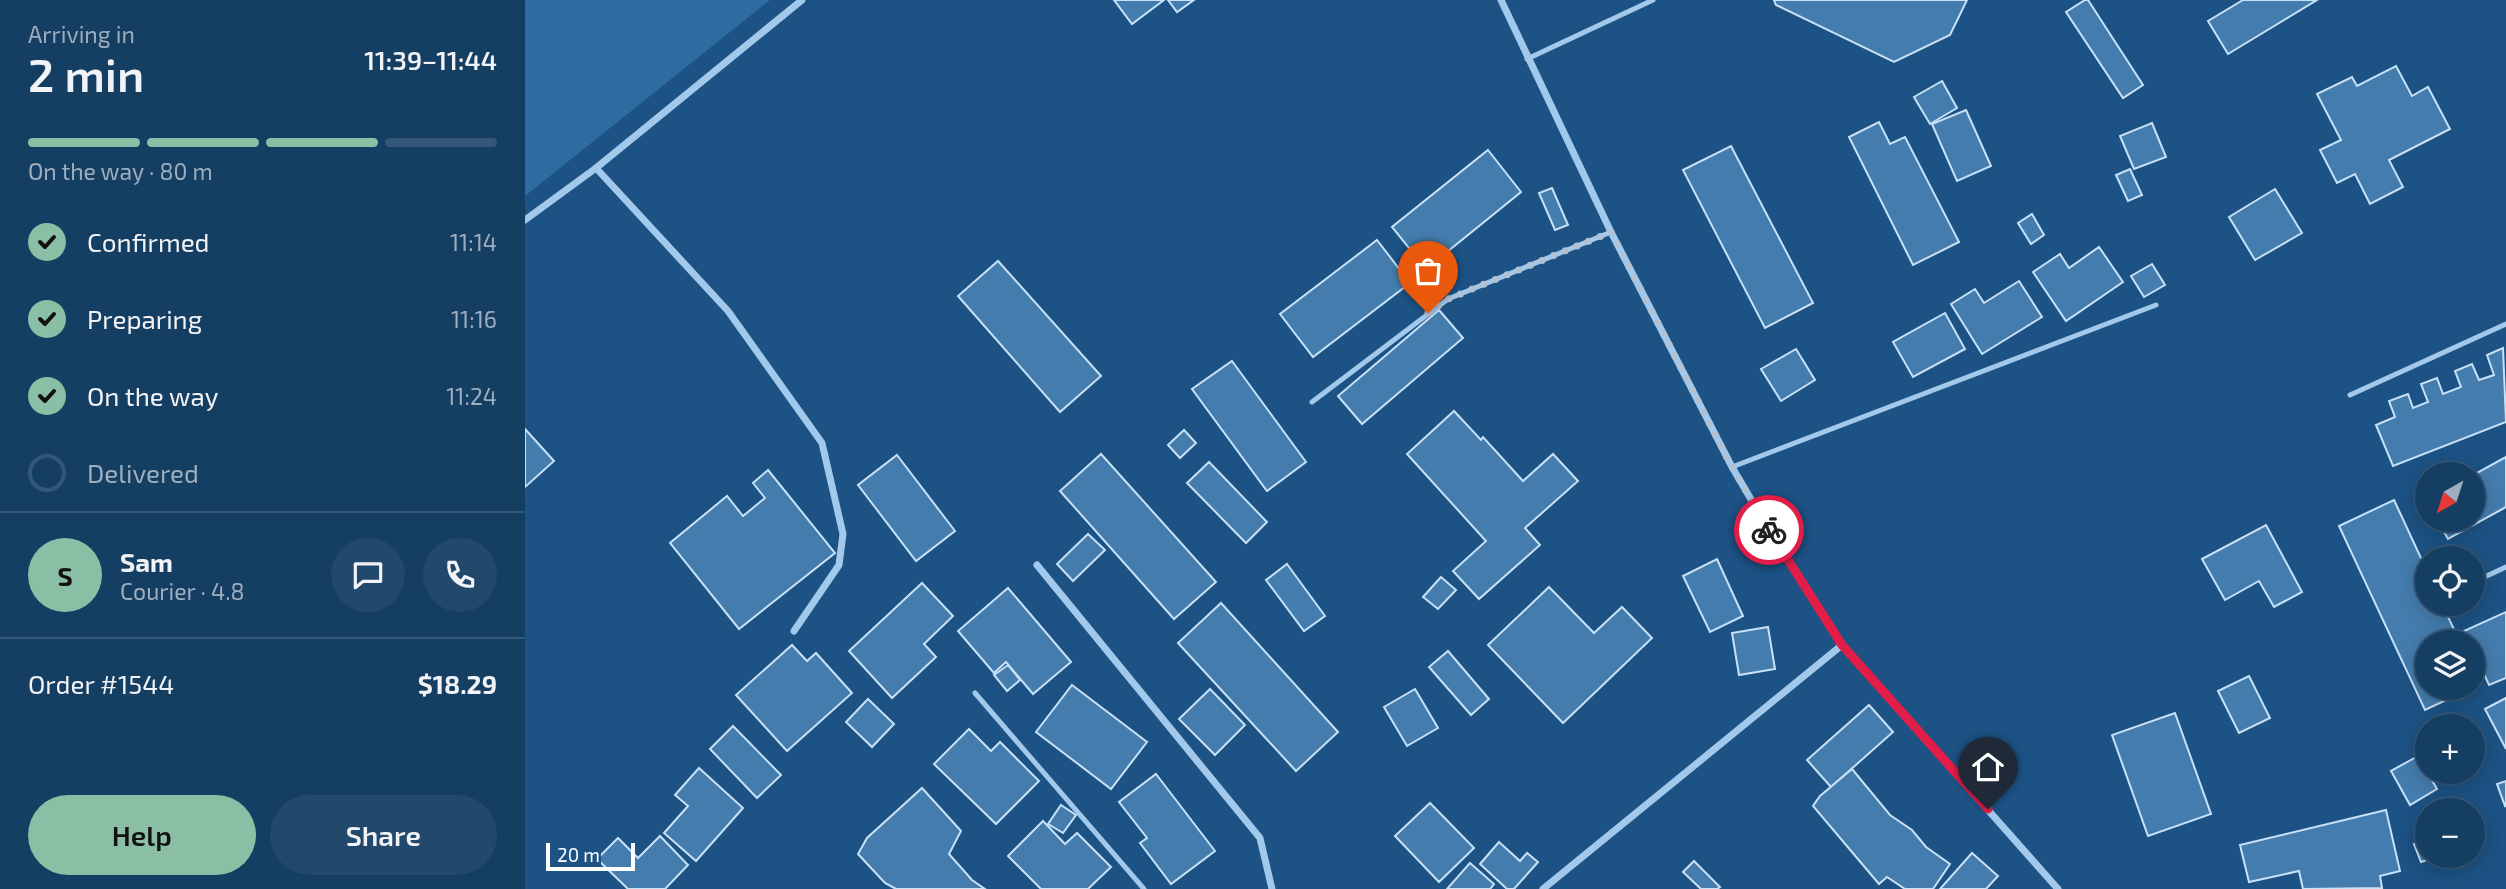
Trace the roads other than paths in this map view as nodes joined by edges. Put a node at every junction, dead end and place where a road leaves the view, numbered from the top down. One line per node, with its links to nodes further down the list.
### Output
1 (802, 0): 5 (street)
2 (1501, 0): 4 (street)
3 (1653, 0): 4 (lane)
4 (1527, 59): 7 (street)
5 (596, 168): 6 (street); 16 (street)
6 (525, 220)
7 (1611, 232): 11 (lane); 12 (street)
8 (2156, 305): 12 (lane)
9 (2506, 324): 10 (lane)
10 (2350, 395)
11 (1312, 402)
12 (1732, 467): 17 (street)
13 (1037, 565): 20 (street)
14 (2506, 567): 15 (lane)
15 (2485, 577)
16 (794, 631)
17 (1842, 645): 21 (street); 22 (street)
18 (975, 693): 19 (lane)
19 (1143, 889)
20 (1272, 889)
21 (1543, 889)
22 (2058, 889)

